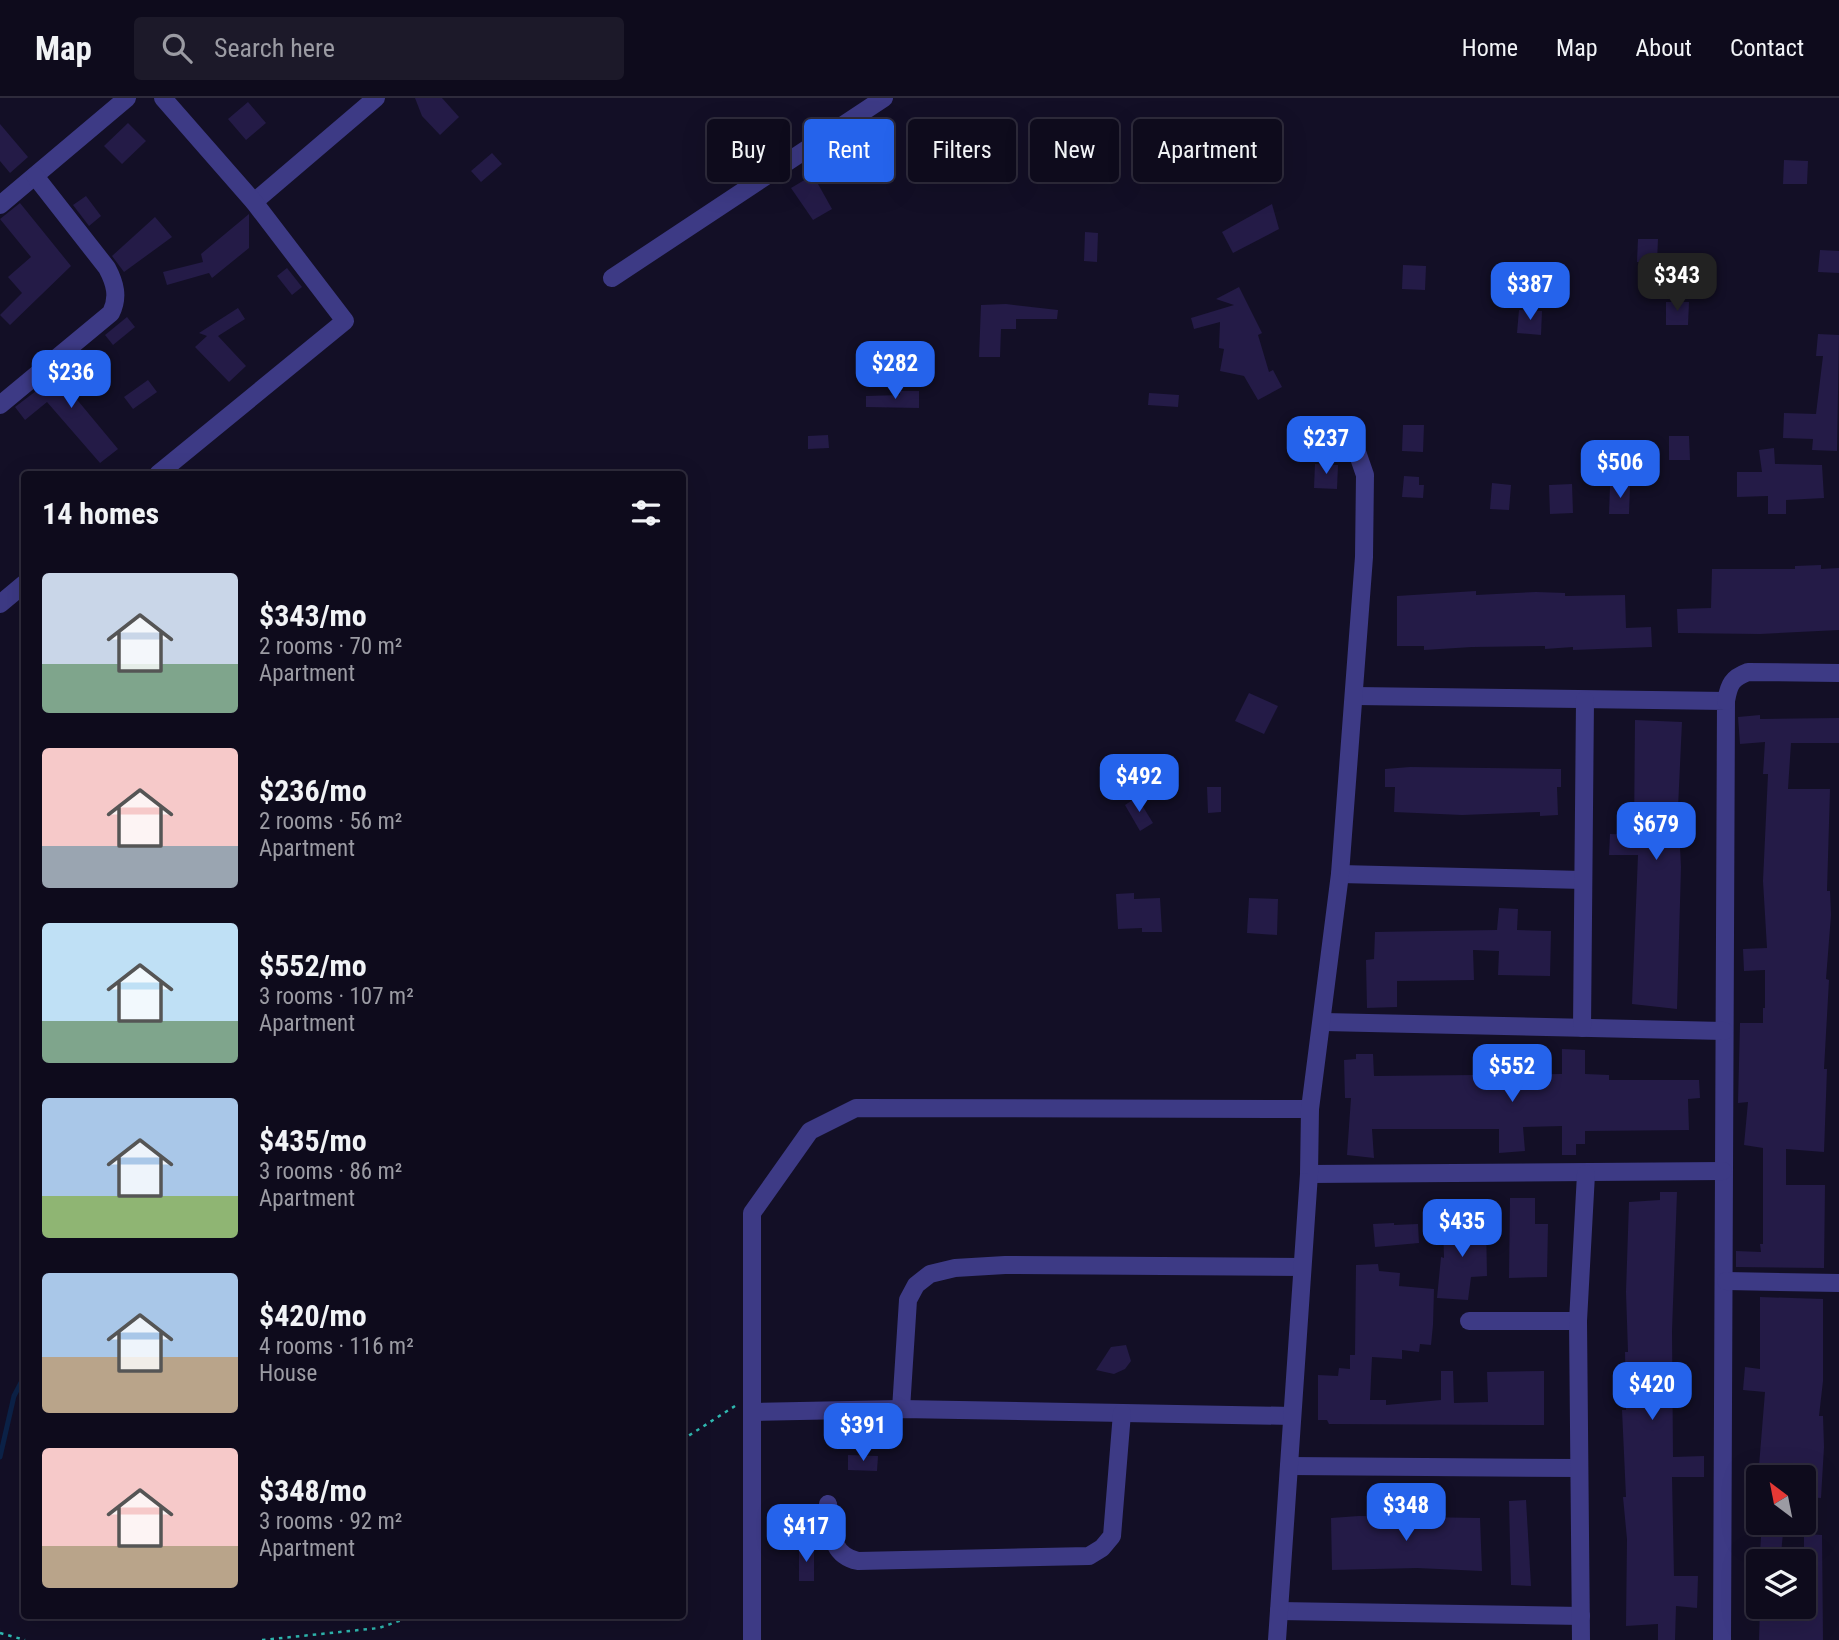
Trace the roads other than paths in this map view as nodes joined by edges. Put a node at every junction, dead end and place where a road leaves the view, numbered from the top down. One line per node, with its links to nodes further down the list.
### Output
1 (128, 98): 5 (street)
2 (163, 98): 6 (street)
3 (376, 98): 6 (street)
4 (884, 98): 8 (street)
5 (35, 176): 7 (street); 9 (street)
6 (254, 202): 11 (street)
7 (0, 205)
8 (612, 278)
9 (0, 405)
10 (1348, 426): 15 (street)
11 (163, 471)
12 (21, 586): 13 (street)
13 (0, 604)
14 (1839, 673): 17 (street)
15 (1356, 696): 16 (street); 18 (street)
16 (1586, 700): 17 (street); 19 (street)
17 (1726, 701): 22 (street)
18 (1340, 874): 19 (street); 20 (street)
19 (1583, 880): 21 (street)
20 (1324, 1022): 21 (street); 23 (street)
21 (1582, 1028): 22 (street)
22 (1724, 1031): 24 (street)
23 (1310, 1109): 25 (street); 32 (street)
24 (1723, 1171): 26 (street); 28 (street)
25 (1309, 1174): 26 (street); 27 (street)
26 (1586, 1174): 31 (street)
27 (1301, 1267): 33 (street); 35 (street)
28 (1726, 1281): 29 (street); 44 (street)
29 (1839, 1283)
30 (1468, 1321): 31 (street)
31 (1578, 1321): 37 (street)
32 (754, 1403): 33 (street); 41 (street)
33 (901, 1409): 34 (street)
34 (1122, 1413): 35 (street); 38 (street)
35 (1292, 1416): 36 (street)
36 (1289, 1466): 37 (street); 39 (street)
37 (1578, 1468): 40 (street)
38 (828, 1504)
39 (1279, 1611): 40 (street); 42 (street)
40 (1581, 1616): 43 (street)
41 (752, 1640)
42 (1277, 1640)
43 (1581, 1640)
44 (1722, 1640)

